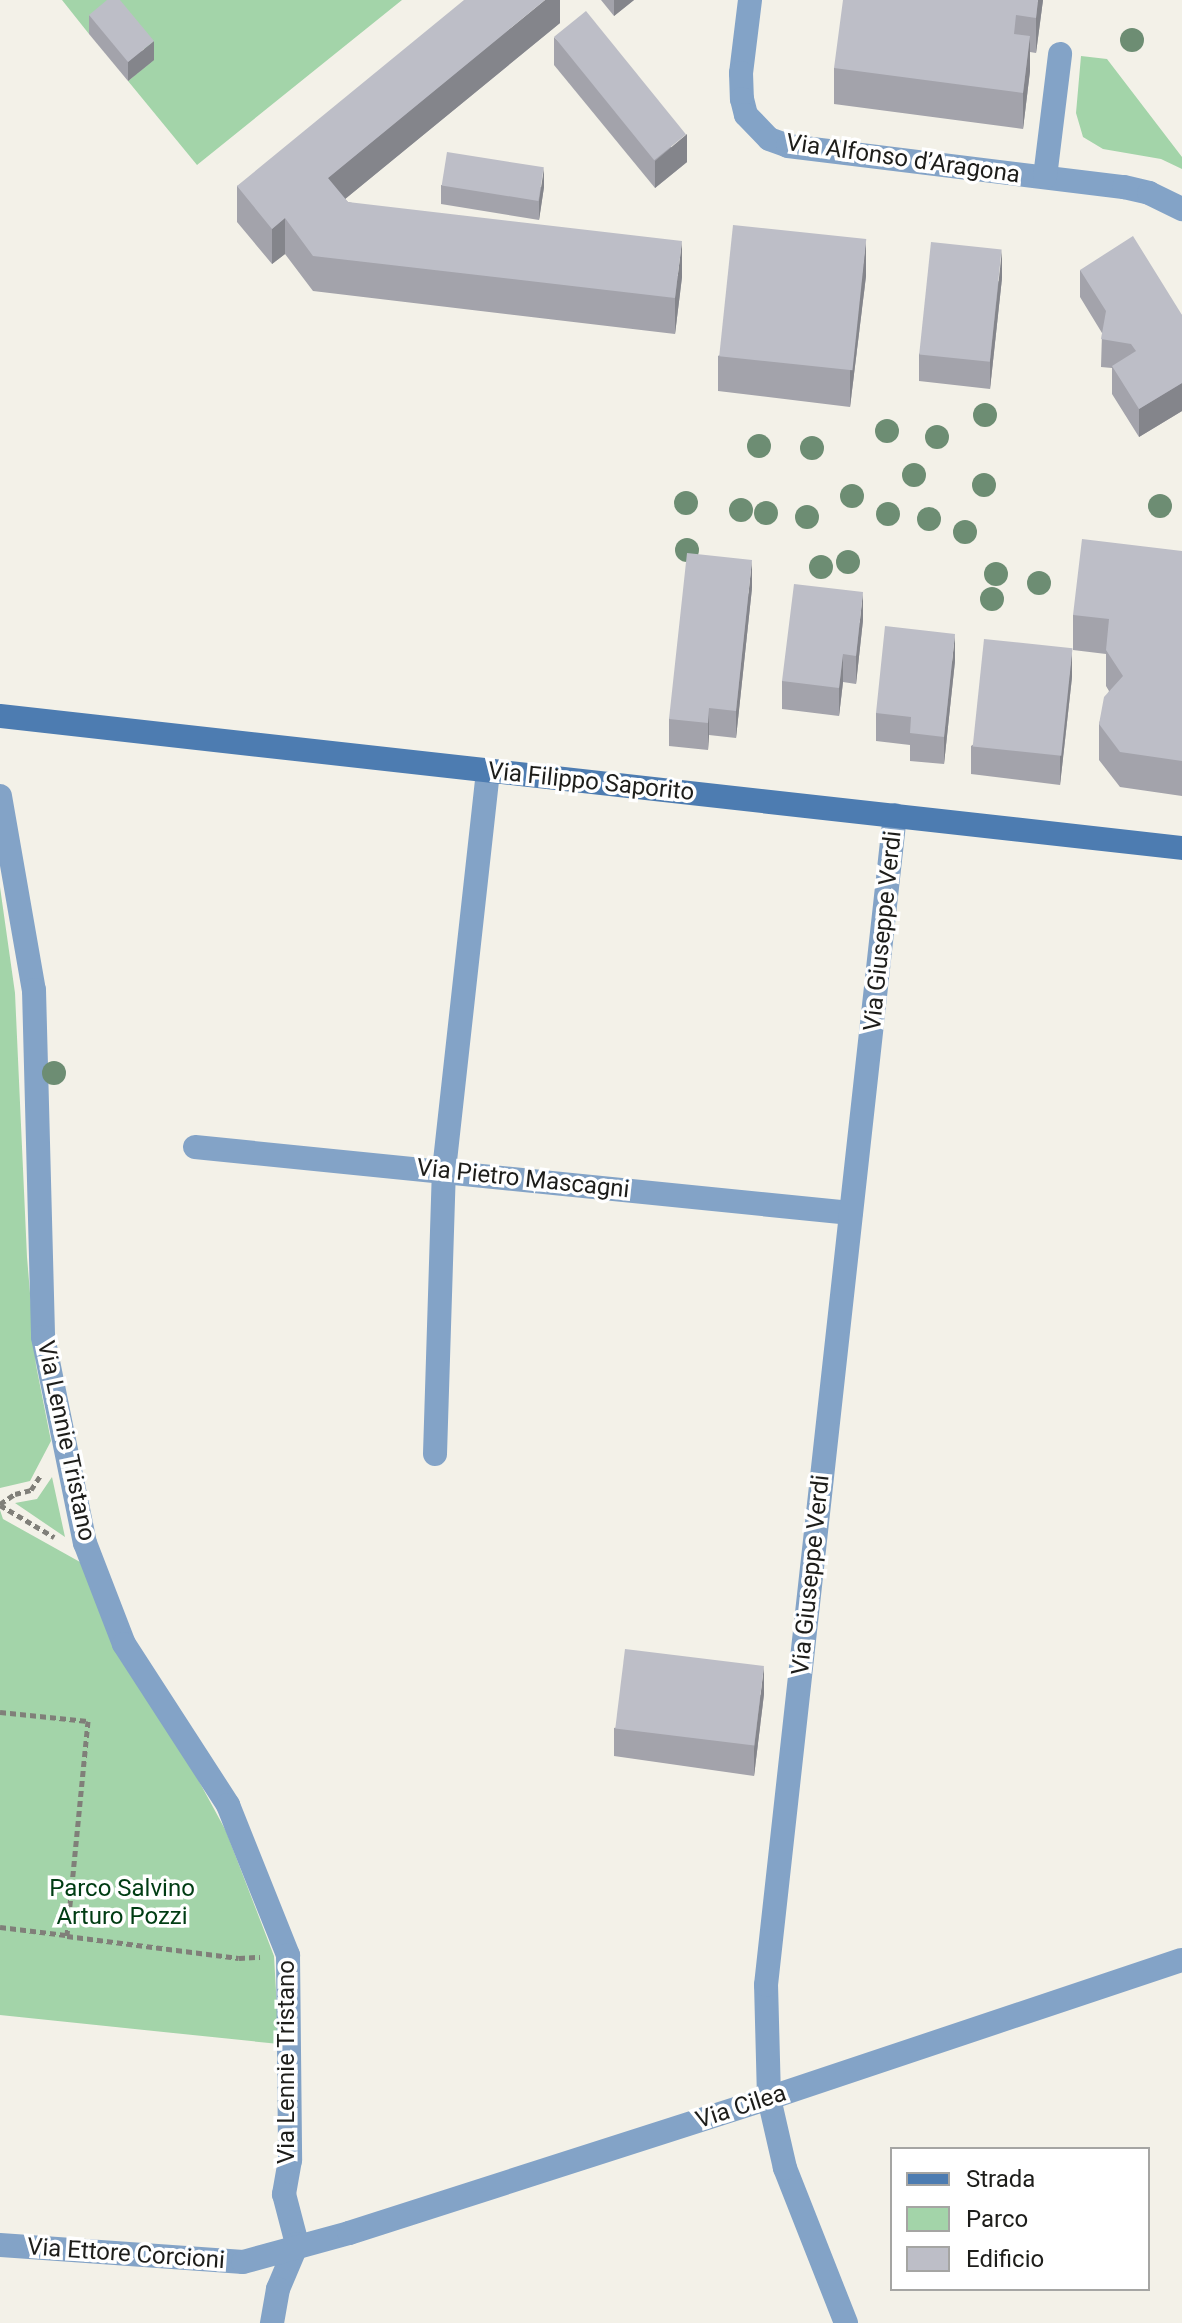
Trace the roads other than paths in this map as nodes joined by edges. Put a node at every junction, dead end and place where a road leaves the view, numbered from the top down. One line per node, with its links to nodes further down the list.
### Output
1 (750, 0): 3 (street, Via Alfonso d’Aragona)
2 (1060, 54): 3 (street)
3 (1045, 177): 4 (street, Via Alfonso d’Aragona)
4 (1182, 209)
5 (0, 716): 6 (street, Via Filippo Saporito)
6 (488, 770): 8 (street, Via Filippo Saporito); 11 (street)
7 (0, 796): 16 (street, Via Lennie Tristano)
8 (895, 815): 9 (street, Via Filippo Saporito); 12 (street, Via Giuseppe Verdi)
9 (1182, 848)
10 (195, 1147): 11 (street, Via Pietro Mascagni)
11 (444, 1170): 12 (street, Via Pietro Mascagni); 13 (street)
12 (851, 1213): 15 (street, Via Giuseppe Verdi)
13 (435, 1454)
14 (1182, 1960): 15 (street, Via Cilea)
15 (769, 2098): 16 (street, Via Cilea); 19 (street, Via Giuseppe Verdi)
16 (297, 2244): 17 (street, Via Ettore Corcioni); 18 (street)
17 (0, 2245)
18 (272, 2323)
19 (846, 2323)

